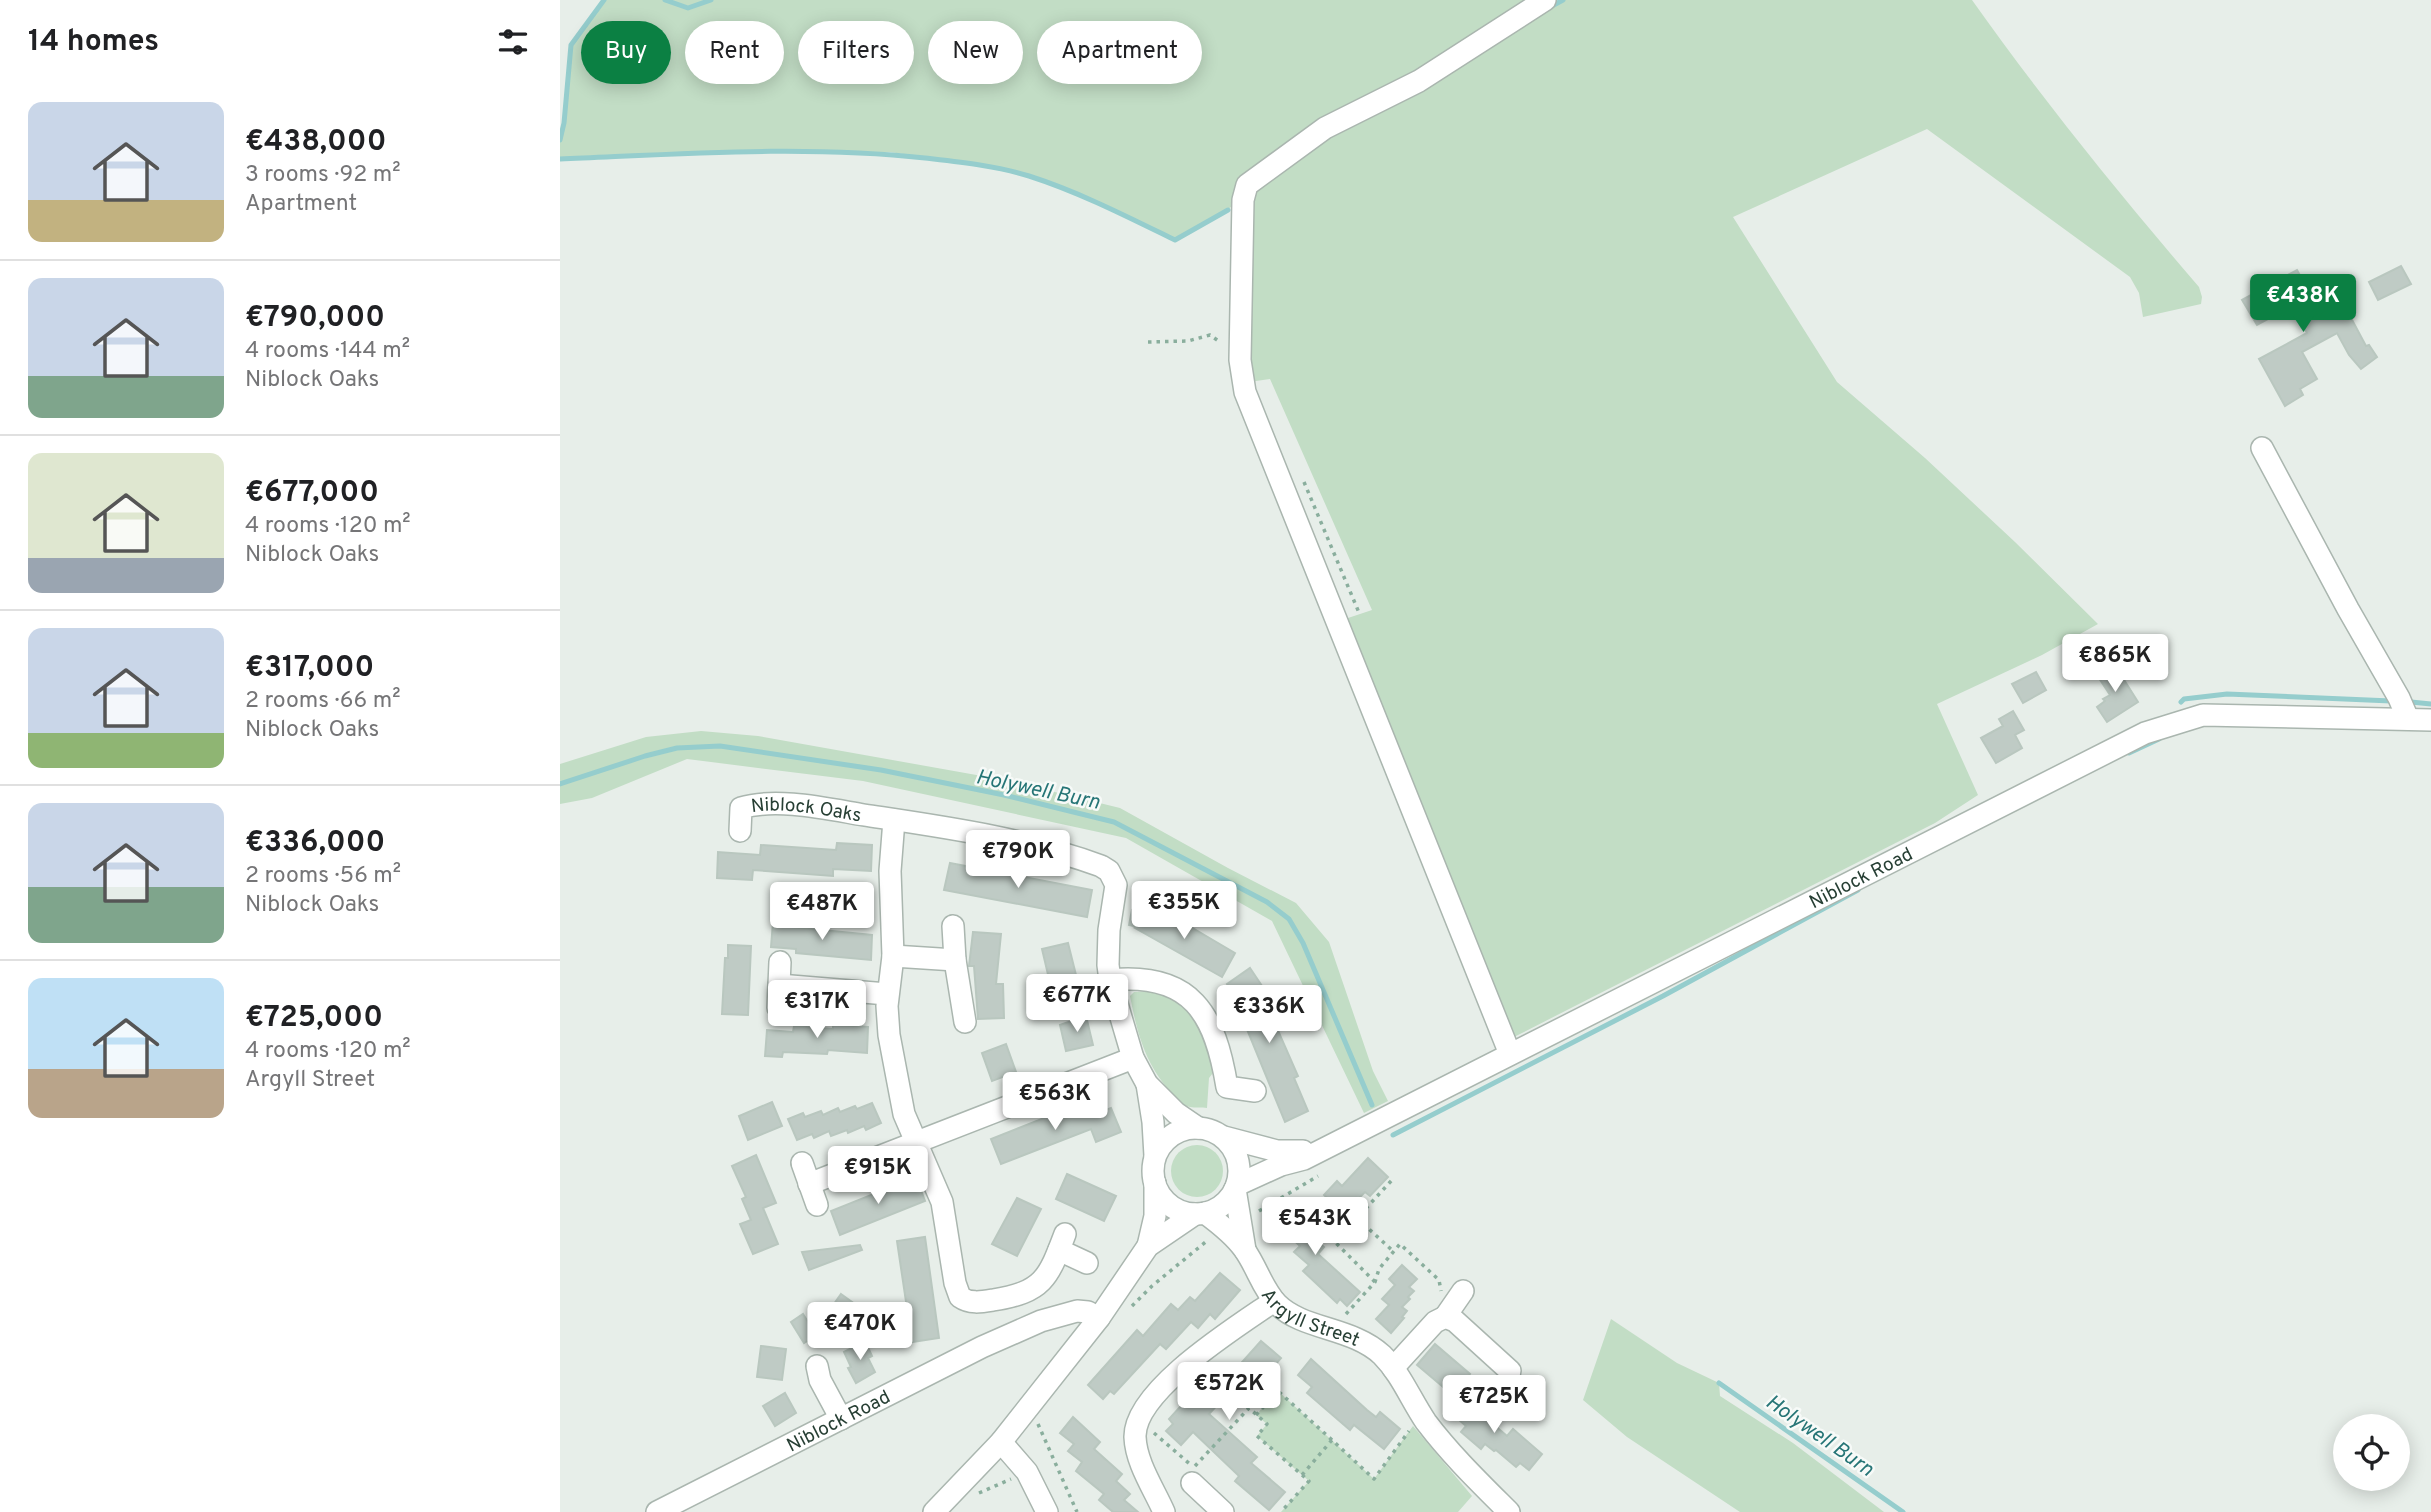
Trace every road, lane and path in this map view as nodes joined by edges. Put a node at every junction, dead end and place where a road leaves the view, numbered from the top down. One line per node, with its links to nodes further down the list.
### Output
1 (1545, 0): 18 (street)
2 (1148, 342): 3 (path)
3 (1222, 354)
4 (2262, 448): 5 (street)
5 (2408, 719): 6 (street, Niblock Road); 18 (street, Niblock Road)
6 (2431, 720)
7 (894, 820): 8 (street, Niblock Oaks); 10 (street); 13 (street, Niblock Oaks)
8 (740, 831)
9 (953, 926): 11 (street)
10 (893, 956): 11 (street); 15 (street)
11 (956, 961): 17 (street)
12 (780, 962): 14 (street)
13 (1110, 980): 19 (street, Niblock Oaks); 21 (street)
14 (779, 985): 15 (street); 16 (street)
15 (887, 994): 24 (street)
16 (778, 1008)
17 (965, 1022)
18 (1510, 1054): 25 (street, Niblock Road)
19 (1133, 1058): 20 (street, Niblock Oaks); 24 (street)
20 (1147, 1084): 22 (street, Niblock Oaks); 26 (street, Niblock Oaks)
21 (1255, 1091)
22 (1198, 1128): 23 (street); 26 (street)
23 (1224, 1138): 25 (street, Niblock Road); 32 (street)
24 (916, 1142): 31 (street); 39 (street)
25 (1319, 1151): 32 (street, Niblock Road)
26 (1156, 1156): 30 (street)
27 (802, 1163): 31 (street)
28 (1327, 1171): 36 (path)
29 (1392, 1180): 35 (path)
30 (1155, 1183): 34 (street); 37 (street)
31 (809, 1184): 33 (street)
32 (1236, 1187): 34 (street); 36 (street)
33 (817, 1205)
34 (1200, 1214): 36 (street, Argyll Street); 37 (street)
35 (1357, 1218): 38 (path); 40 (path)
36 (1232, 1222): 42 (street, Argyll Street); 43 (path)
37 (1148, 1246): 45 (street)
38 (1394, 1252): 40 (path); 44 (path)
39 (1087, 1263)
40 (1375, 1282): 46 (path)
41 (1463, 1291): 44 (street)
42 (1275, 1301): 46 (street, Argyll Street); 52 (street)
43 (1128, 1311)
44 (1445, 1317): 48 (street); 49 (street)
45 (1099, 1318): 53 (street, Niblock Road); 55 (street)
46 (1338, 1331): 48 (street, Argyll Street)
47 (817, 1366): 53 (street)
48 (1393, 1367): 50 (street, Argyll Street)
49 (1510, 1371)
50 (1422, 1414): 54 (path); 60 (street, Argyll Street)
51 (1256, 1415): 54 (path); 57 (path); 58 (path)
52 (1138, 1418): 57 (path); 65 (street)
53 (841, 1419): 61 (street, Niblock Road)
54 (1332, 1440): 58 (path)
55 (1007, 1449): 56 (street); 62 (street); 64 (path)
56 (1027, 1472): 59 (path); 63 (street)
57 (1193, 1475): 66 (street)
58 (1302, 1475): 67 (path)
59 (971, 1497)
60 (1508, 1501)
61 (657, 1512)
62 (934, 1512)
63 (1047, 1512)
64 (1077, 1512)
65 (1164, 1512)
66 (1222, 1512)
67 (1281, 1512)

